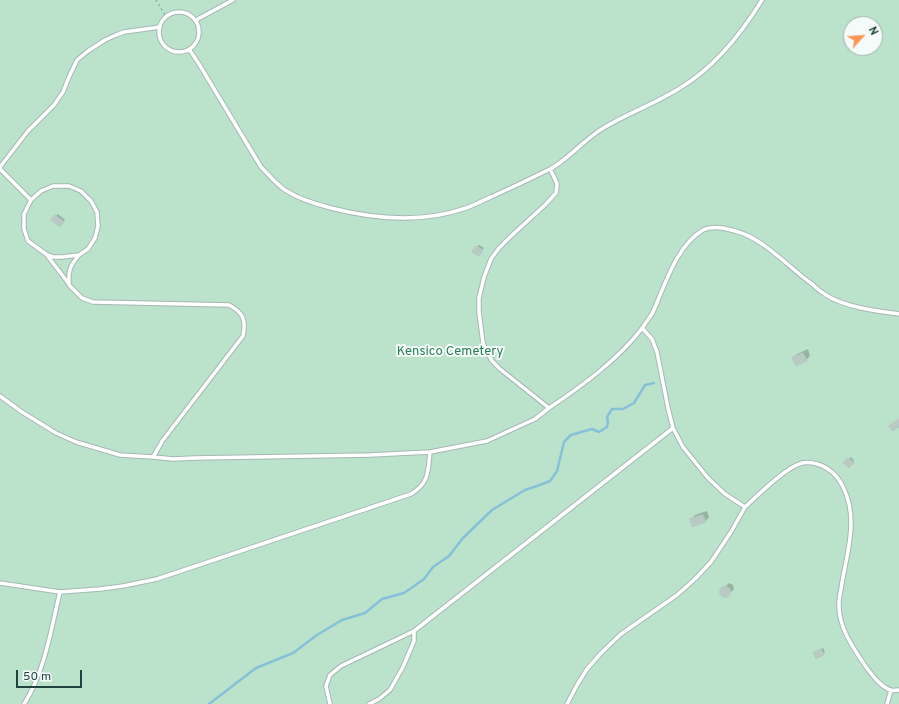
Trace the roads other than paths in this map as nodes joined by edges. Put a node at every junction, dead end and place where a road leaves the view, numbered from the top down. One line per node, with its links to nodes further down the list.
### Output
1 (233, 0): 3 (lane)
2 (762, 0): 7 (lane)
3 (196, 20): 4 (lane); 5 (lane)
4 (160, 27): 5 (lane); 6 (lane)
5 (189, 49): 7 (lane)
6 (0, 168): 8 (lane)
7 (550, 169): 15 (lane)
8 (31, 200): 9 (lane); 10 (lane)
9 (46, 254): 10 (lane); 11 (lane)
10 (79, 255): 11 (lane)
11 (69, 285): 18 (lane)
12 (899, 314): 13 (lane)
13 (642, 328): 15 (lane); 16 (lane)
14 (0, 396): 18 (lane)
15 (549, 408): 17 (lane)
16 (673, 428): 19 (lane); 22 (lane)
17 (430, 452): 18 (lane); 21 (lane)
18 (153, 457)
19 (745, 507): 23 (lane); 28 (lane)
20 (0, 583): 21 (lane)
21 (60, 592): 25 (lane)
22 (414, 631): 26 (lane); 27 (lane)
23 (891, 690): 24 (lane); 29 (lane)
24 (899, 690)
25 (24, 704)
26 (330, 704)
27 (369, 704)
28 (568, 704)
29 (887, 704)

